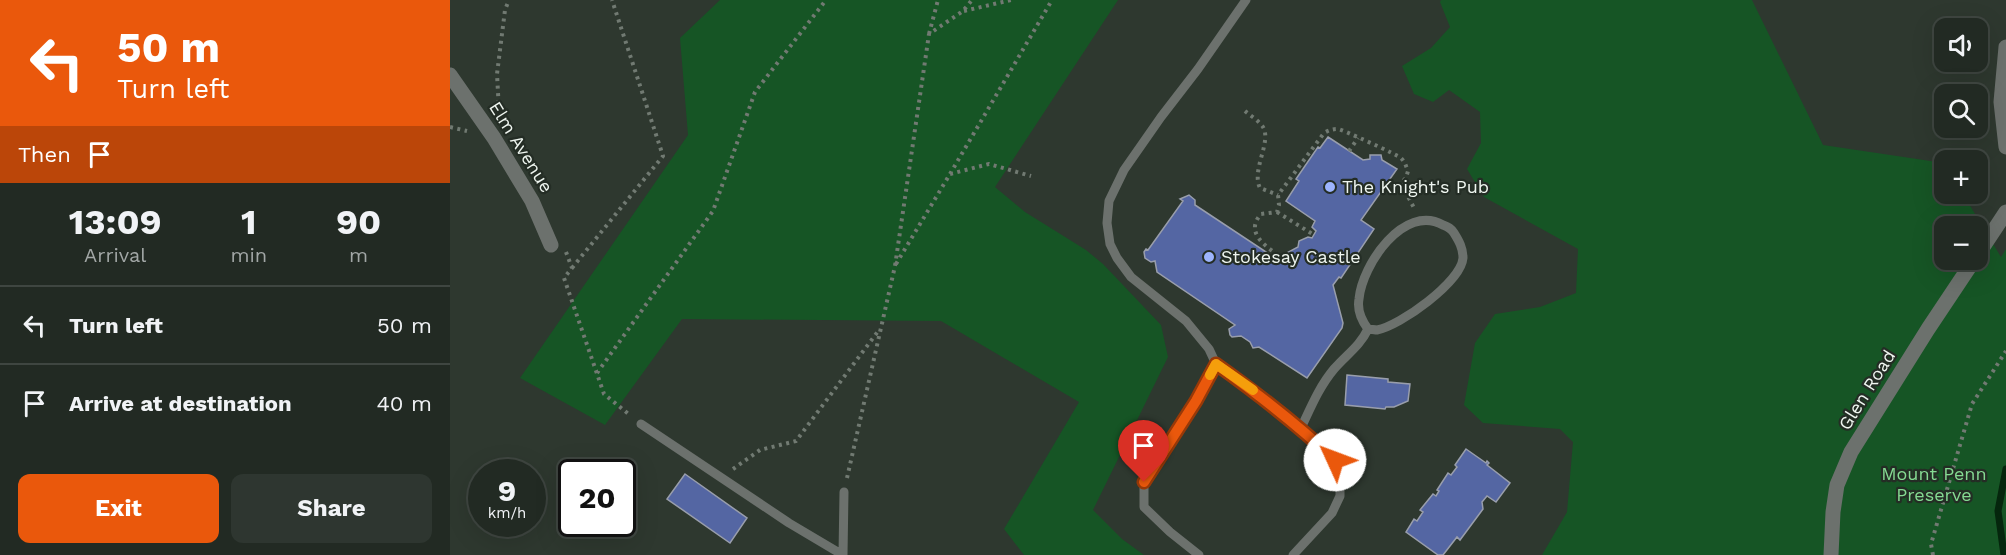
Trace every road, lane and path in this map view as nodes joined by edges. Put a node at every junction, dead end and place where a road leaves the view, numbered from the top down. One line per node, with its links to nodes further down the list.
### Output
1 (508, 0): 15 (path)
2 (612, 0): 30 (path)
3 (826, 0): 36 (path)
4 (938, 0): 10 (path)
5 (972, 0): 9 (path)
6 (1011, 0): 9 (path)
7 (1052, 0): 19 (path)
8 (1246, 0): 35 (lane)
9 (963, 11): 10 (path)
10 (929, 33): 29 (path)
11 (2006, 47): 17 (street)
12 (450, 75): 15 (street, Elm Avenue)
13 (1245, 111): 21 (path)
14 (450, 127): 15 (path)
15 (494, 138): 27 (street, Elm Avenue)
16 (1358, 138): 18 (path); 21 (path); 24 (path)
17 (2006, 147)
18 (1349, 151)
19 (950, 174): 20 (path); 29 (path)
20 (1031, 176)
21 (1278, 195): 22 (path)
22 (1277, 212): 25 (path); 28 (path)
23 (2006, 212): 26 (street)
24 (1420, 220): 33 (lane); 33 (lane)
25 (1314, 235)
26 (1988, 239)
27 (551, 244): 30 (path)
28 (1278, 255)
29 (895, 266): 32 (path)
30 (572, 268): 36 (path)
31 (1968, 270): 44 (street, Glen Road)
32 (881, 327): 39 (path); 40 (path)
33 (1368, 329): 38 (lane)
34 (2006, 351): 45 (path)
35 (1216, 364): 38 (lane); 42 (lane)
36 (597, 373): 37 (path)
37 (641, 424): 39 (lane)
38 (1301, 428): 43 (lane)
39 (720, 478): 41 (lane)
40 (844, 492): 41 (lane)
41 (843, 555)
42 (1199, 555)
43 (1293, 555)
44 (1831, 555)
45 (1933, 555)

